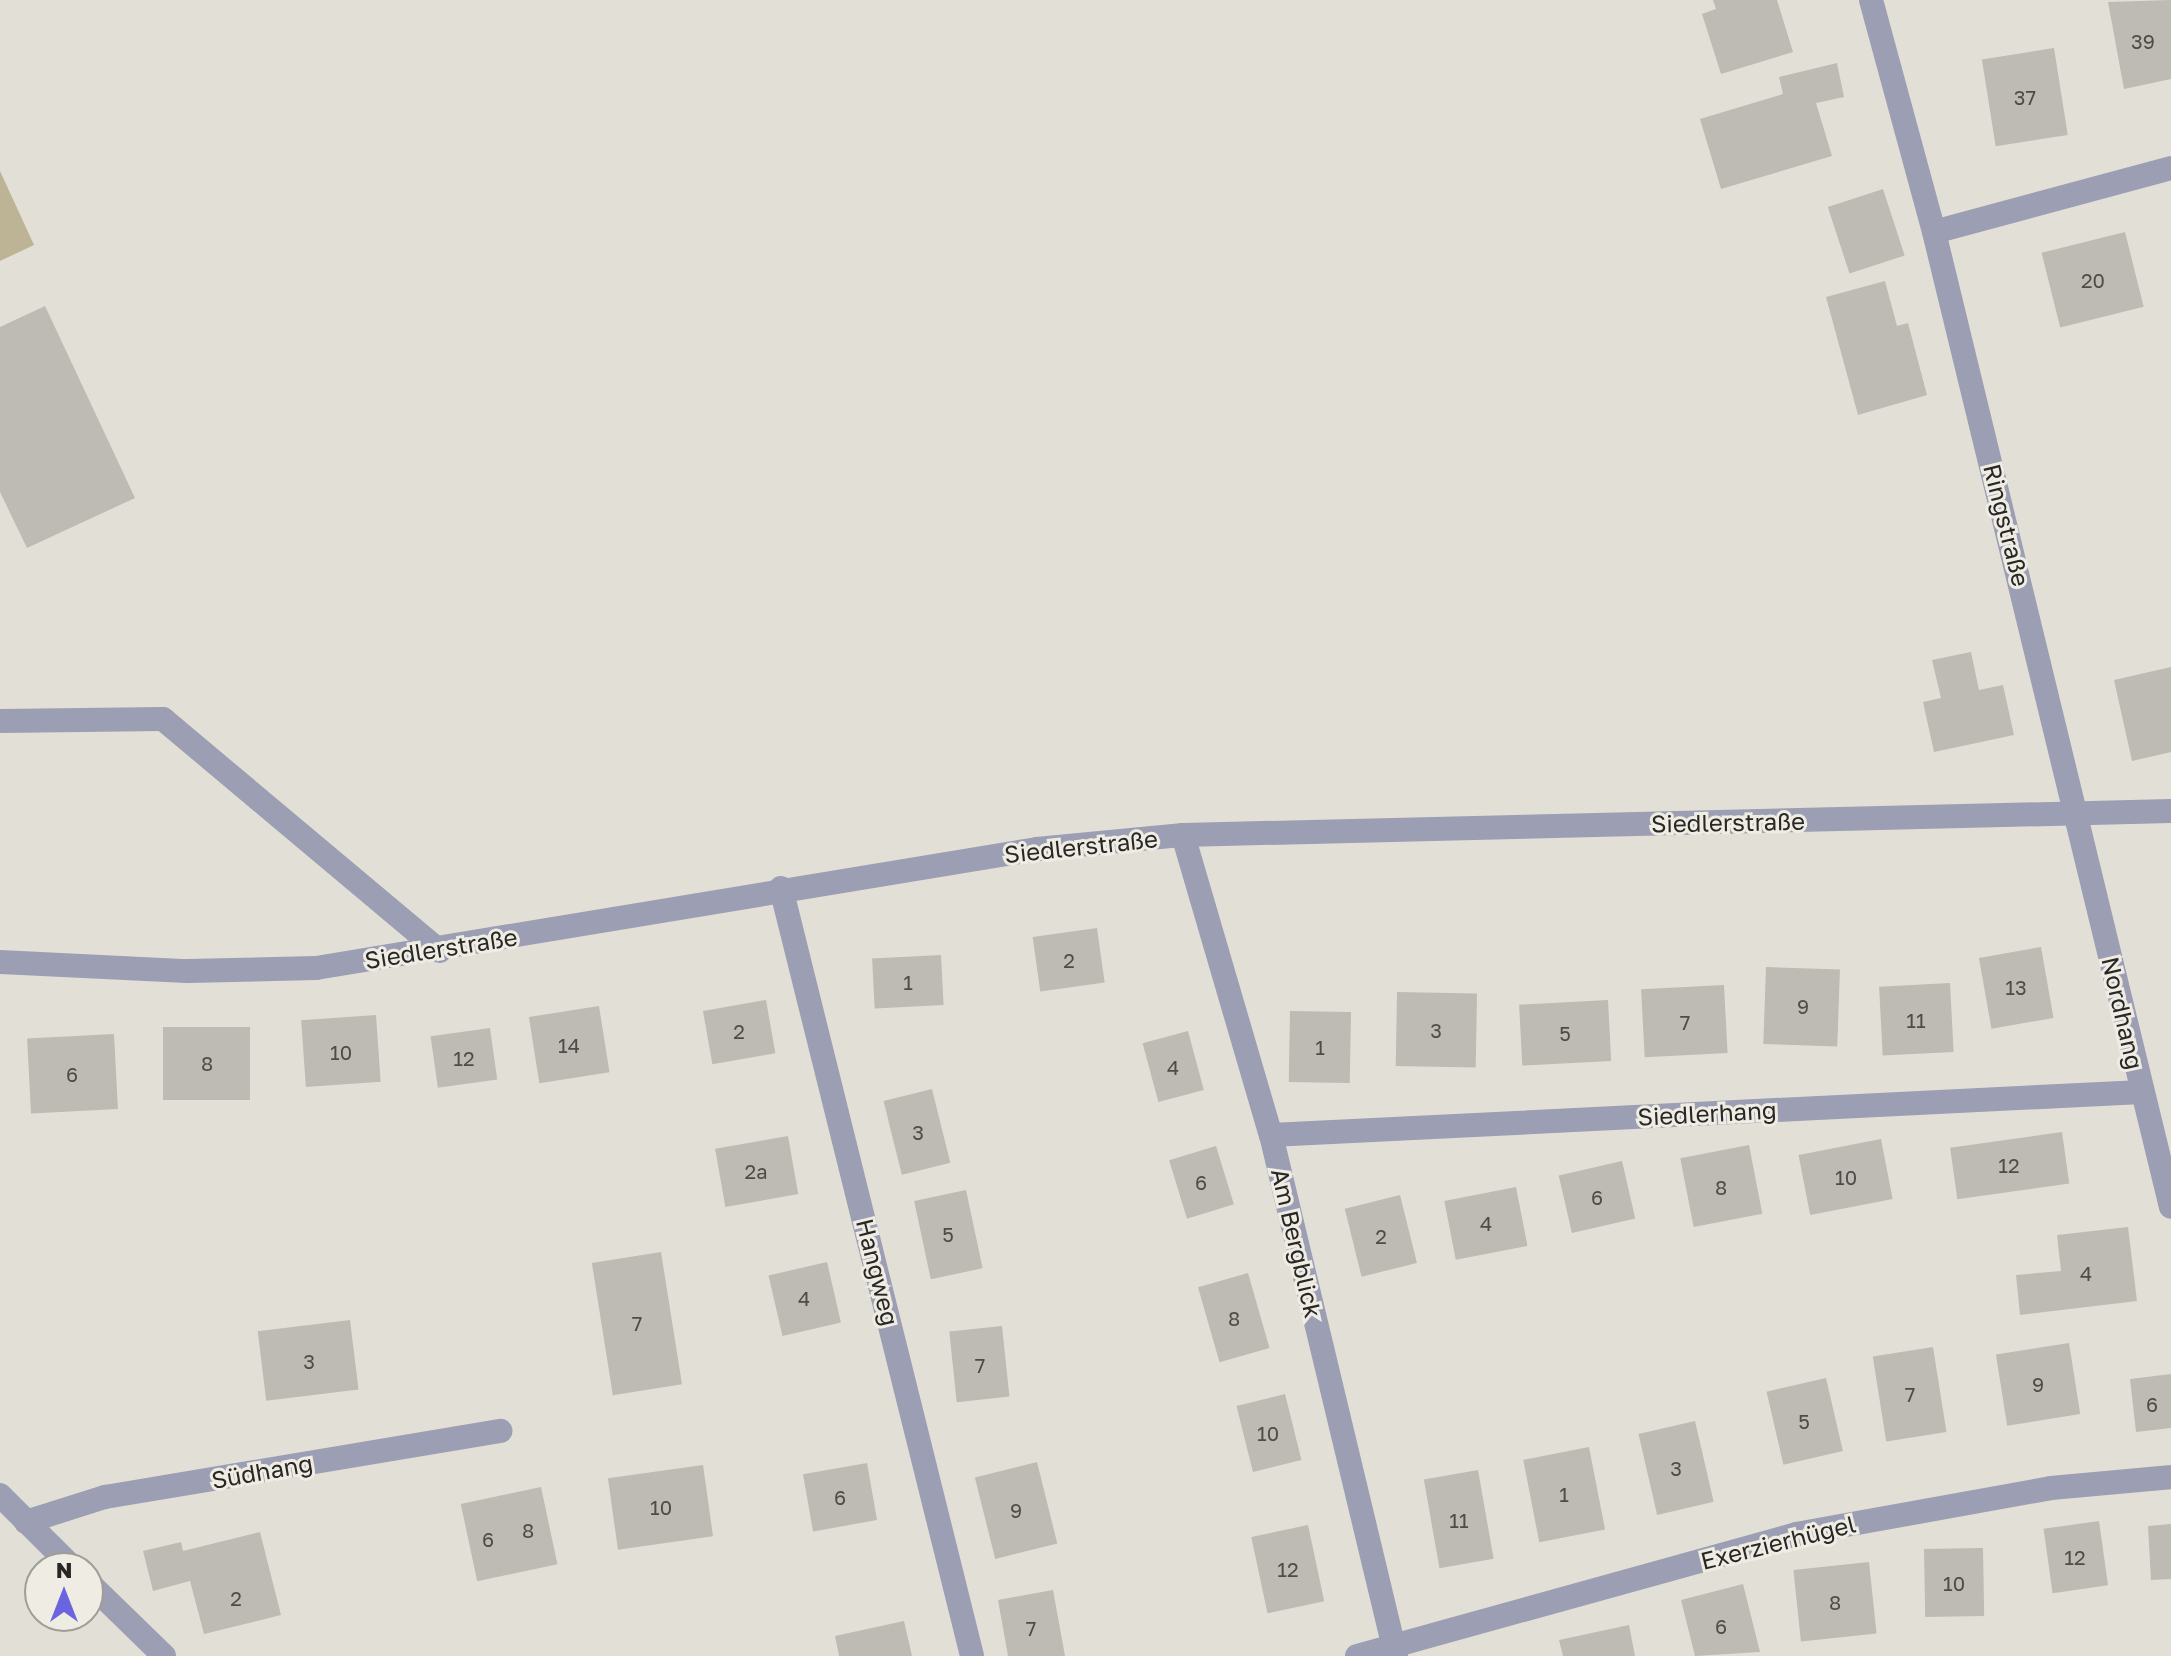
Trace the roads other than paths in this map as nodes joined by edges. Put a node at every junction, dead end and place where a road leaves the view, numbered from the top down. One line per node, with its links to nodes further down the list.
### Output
1 (1871, 0): 3 (street, Ringstraße)
2 (2171, 168): 3 (street)
3 (1934, 232): 6 (street, Ringstraße)
4 (0, 721): 9 (street)
5 (2171, 811): 6 (street, Siedlerstraße)
6 (2081, 818): 7 (street, Siedlerstraße); 11 (street, Nordhang)
7 (1183, 835): 8 (street, Siedlerstraße); 12 (street, Am Bergblick)
8 (781, 888): 9 (street, Siedlerstraße); 22 (street, Hangweg)
9 (439, 951): 10 (street, Siedlerstraße)
10 (0, 962)
11 (2142, 1092): 12 (street, Siedlerhang); 13 (street, Nordhang)
12 (1271, 1135): 20 (street, Am Bergblick)
13 (2171, 1207)
14 (501, 1431): 17 (street, Südhang)
15 (2171, 1477): 20 (street, Exerzierhügel)
16 (0, 1495): 17 (street)
17 (26, 1522): 18 (street)
18 (57, 1552)
19 (104, 1598): 21 (street)
20 (1394, 1651): 23 (street, Exerzierhügel)
21 (164, 1656)
22 (972, 1656)
23 (1357, 1656)

